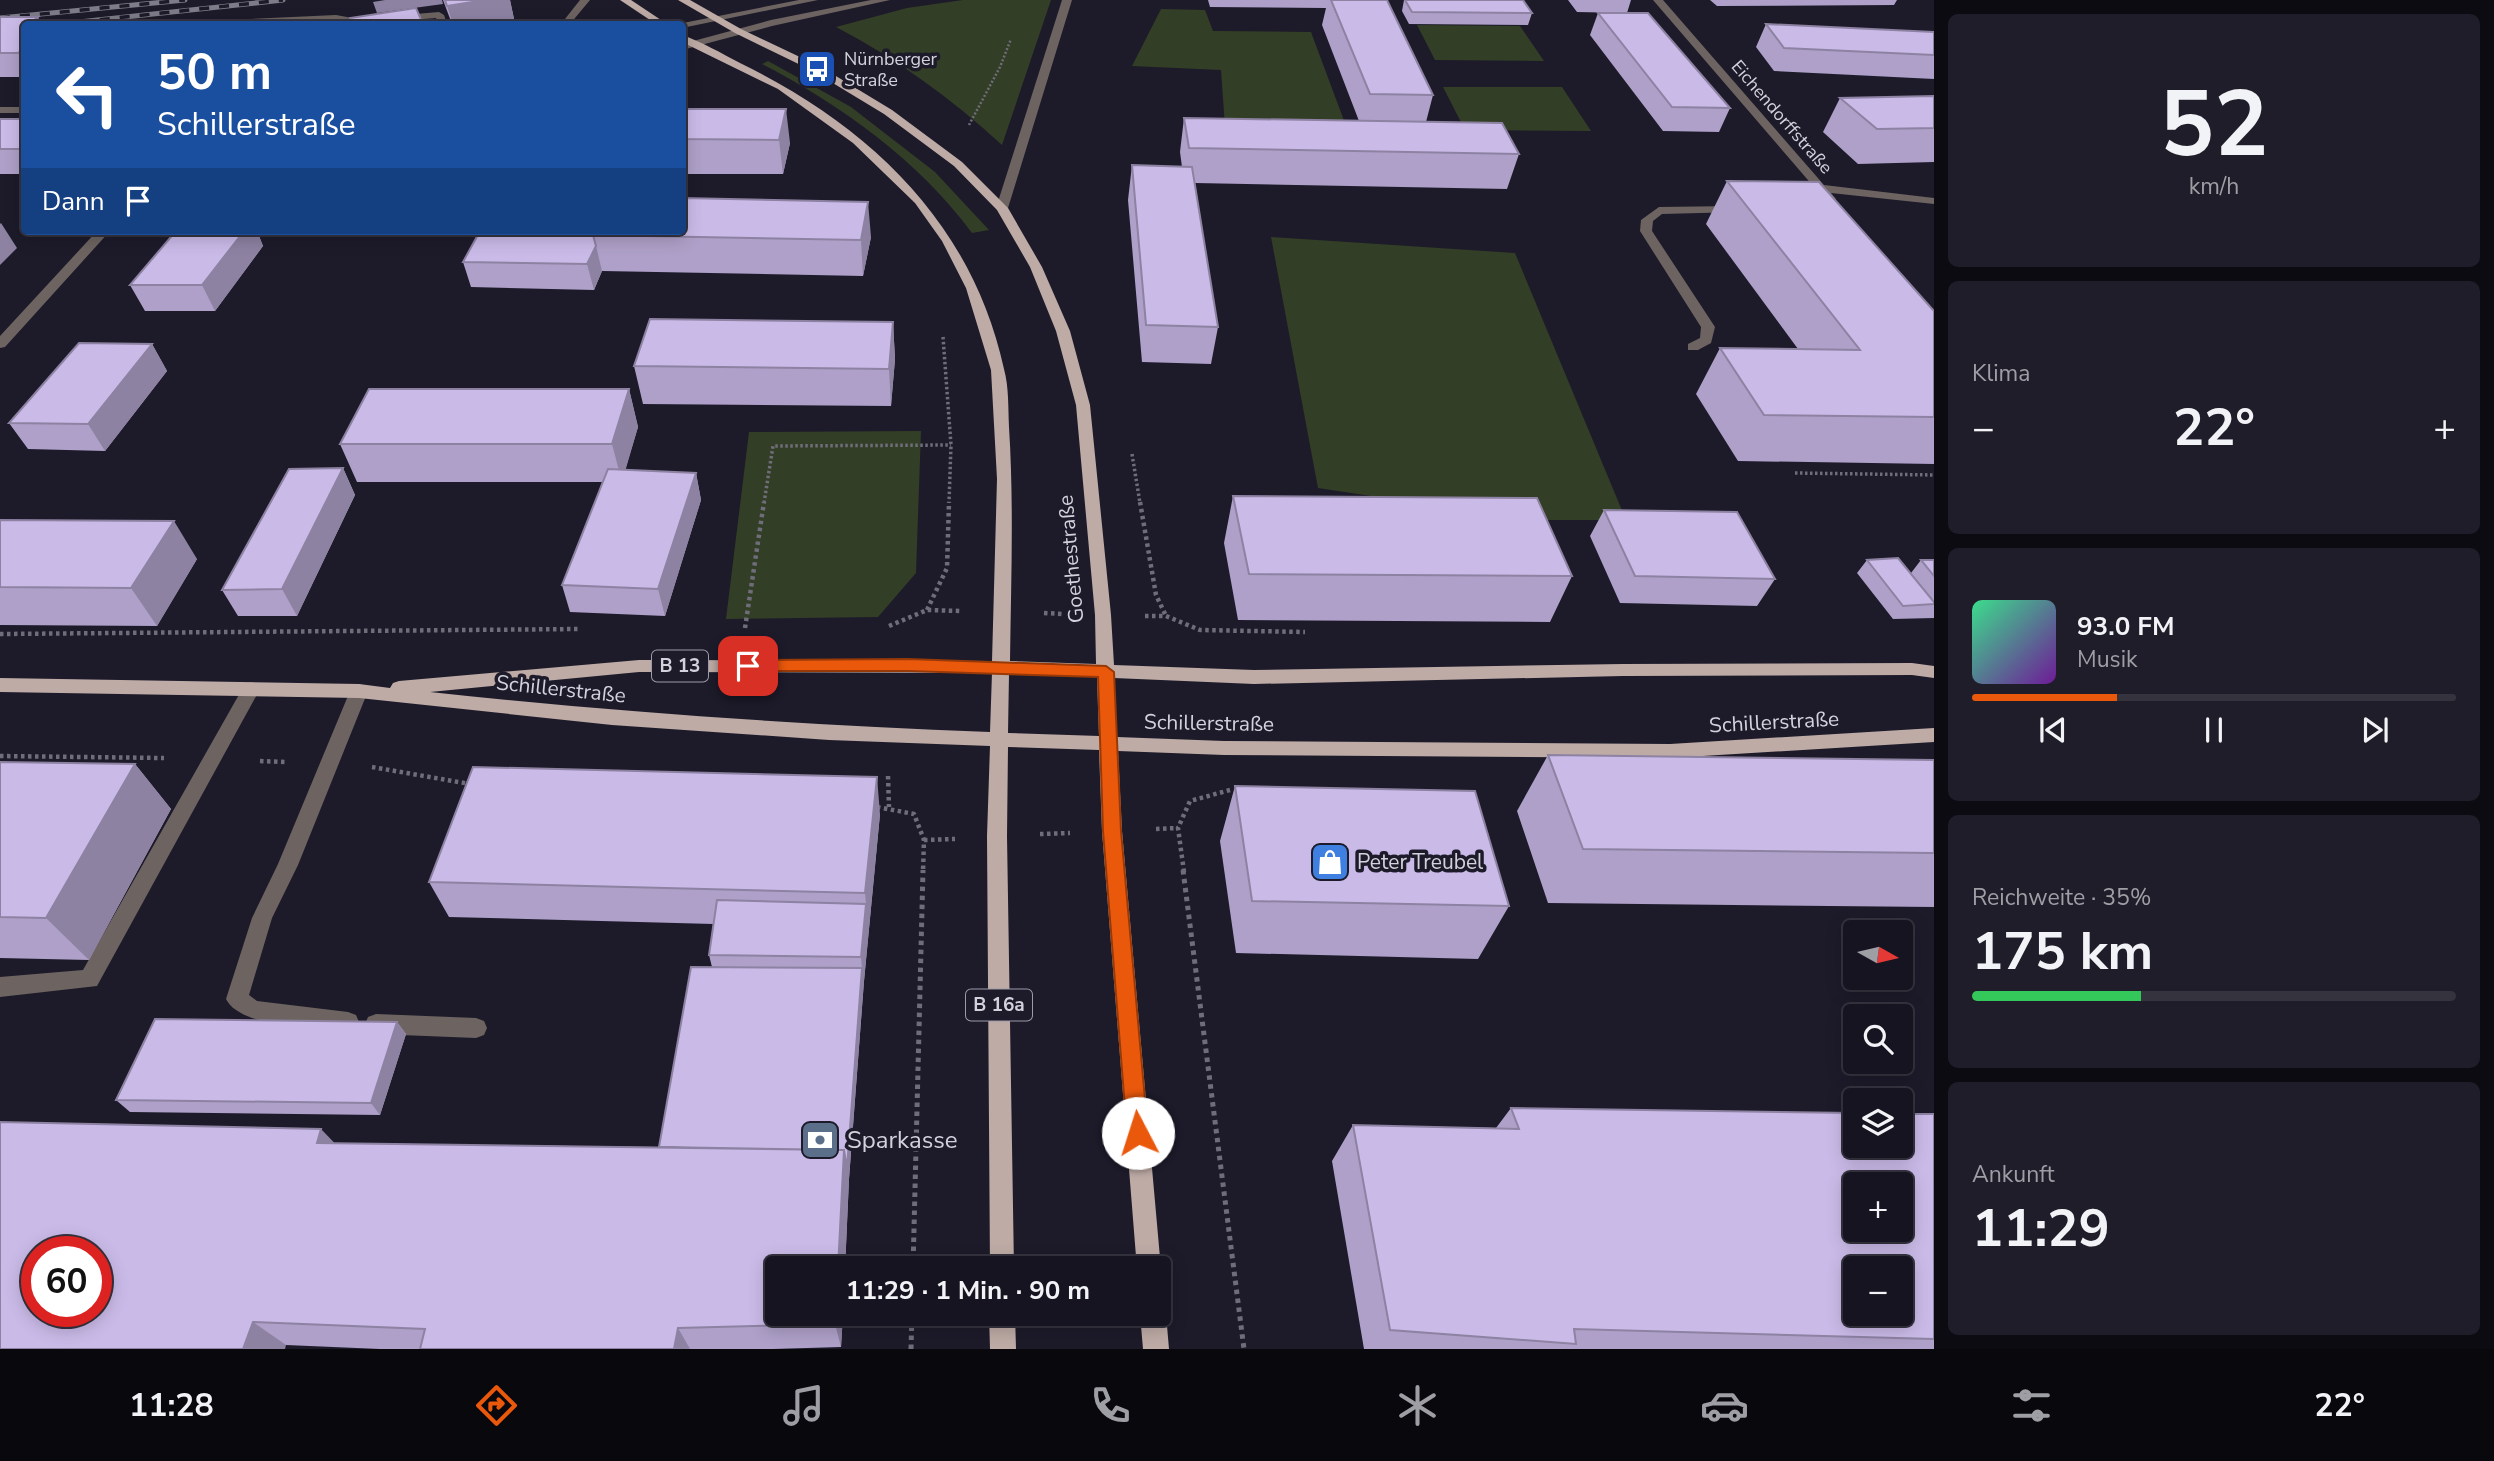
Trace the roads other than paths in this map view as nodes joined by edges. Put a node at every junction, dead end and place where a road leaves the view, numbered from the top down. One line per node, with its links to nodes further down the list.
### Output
1 (585, 0): 13 (street)
2 (625, 0): 14 (main road)
3 (682, 0): 8 (main road, Goethestraße)
4 (813, 0): 8 (street)
5 (886, 0): 16 (street)
6 (1067, 0): 22 (street)
7 (1658, 0): 20 (street, Eichendorffstraße)
8 (714, 18): 15 (street); 16 (main road, Goethestraße)
9 (271, 21): 10 (street)
10 (349, 21)
11 (378, 21): 12 (street)
12 (442, 21)
13 (568, 21)
14 (657, 21)
15 (686, 24)
16 (738, 32): 17 (street); 22 (main road, Goethestraße)
17 (686, 43): 28 (main road)
18 (0, 110): 19 (street)
19 (21, 110)
20 (1821, 188): 21 (street); 24 (street, Eichendorffstraße)
21 (1934, 201)
22 (1002, 208): 29 (main road, Goethestraße)
23 (1746, 210): 27 (street)
24 (1833, 211)
25 (100, 235): 26 (street)
26 (0, 344)
27 (1693, 347)
28 (1002, 667): 29 (main road, Schillerstraße / B 13); 33 (main road, Schillerstraße / B 13); 35 (main road, B 16a)
29 (1106, 672): 30 (main road, Schillerstraße); 36 (main road, Goethestraße)
30 (1934, 672)
31 (0, 685): 32 (main road, Schillerstraße / B 13)
32 (251, 690): 33 (main road, Schillerstraße / B 13); 37 (street)
33 (359, 691): 35 (main road, Schillerstraße / B 13); 38 (street)
34 (1934, 735): 36 (main road, Schillerstraße)
35 (999, 740): 36 (main road, Schillerstraße); 39 (main road, B 16a)
36 (1109, 743): 40 (main road, Goethestraße)
37 (0, 986)
38 (476, 1028)
39 (1002, 1256)
40 (1148, 1256)
41 (1002, 1326): 43 (main road)
42 (1154, 1326): 44 (main road)
43 (1003, 1349)
44 (1156, 1349)

